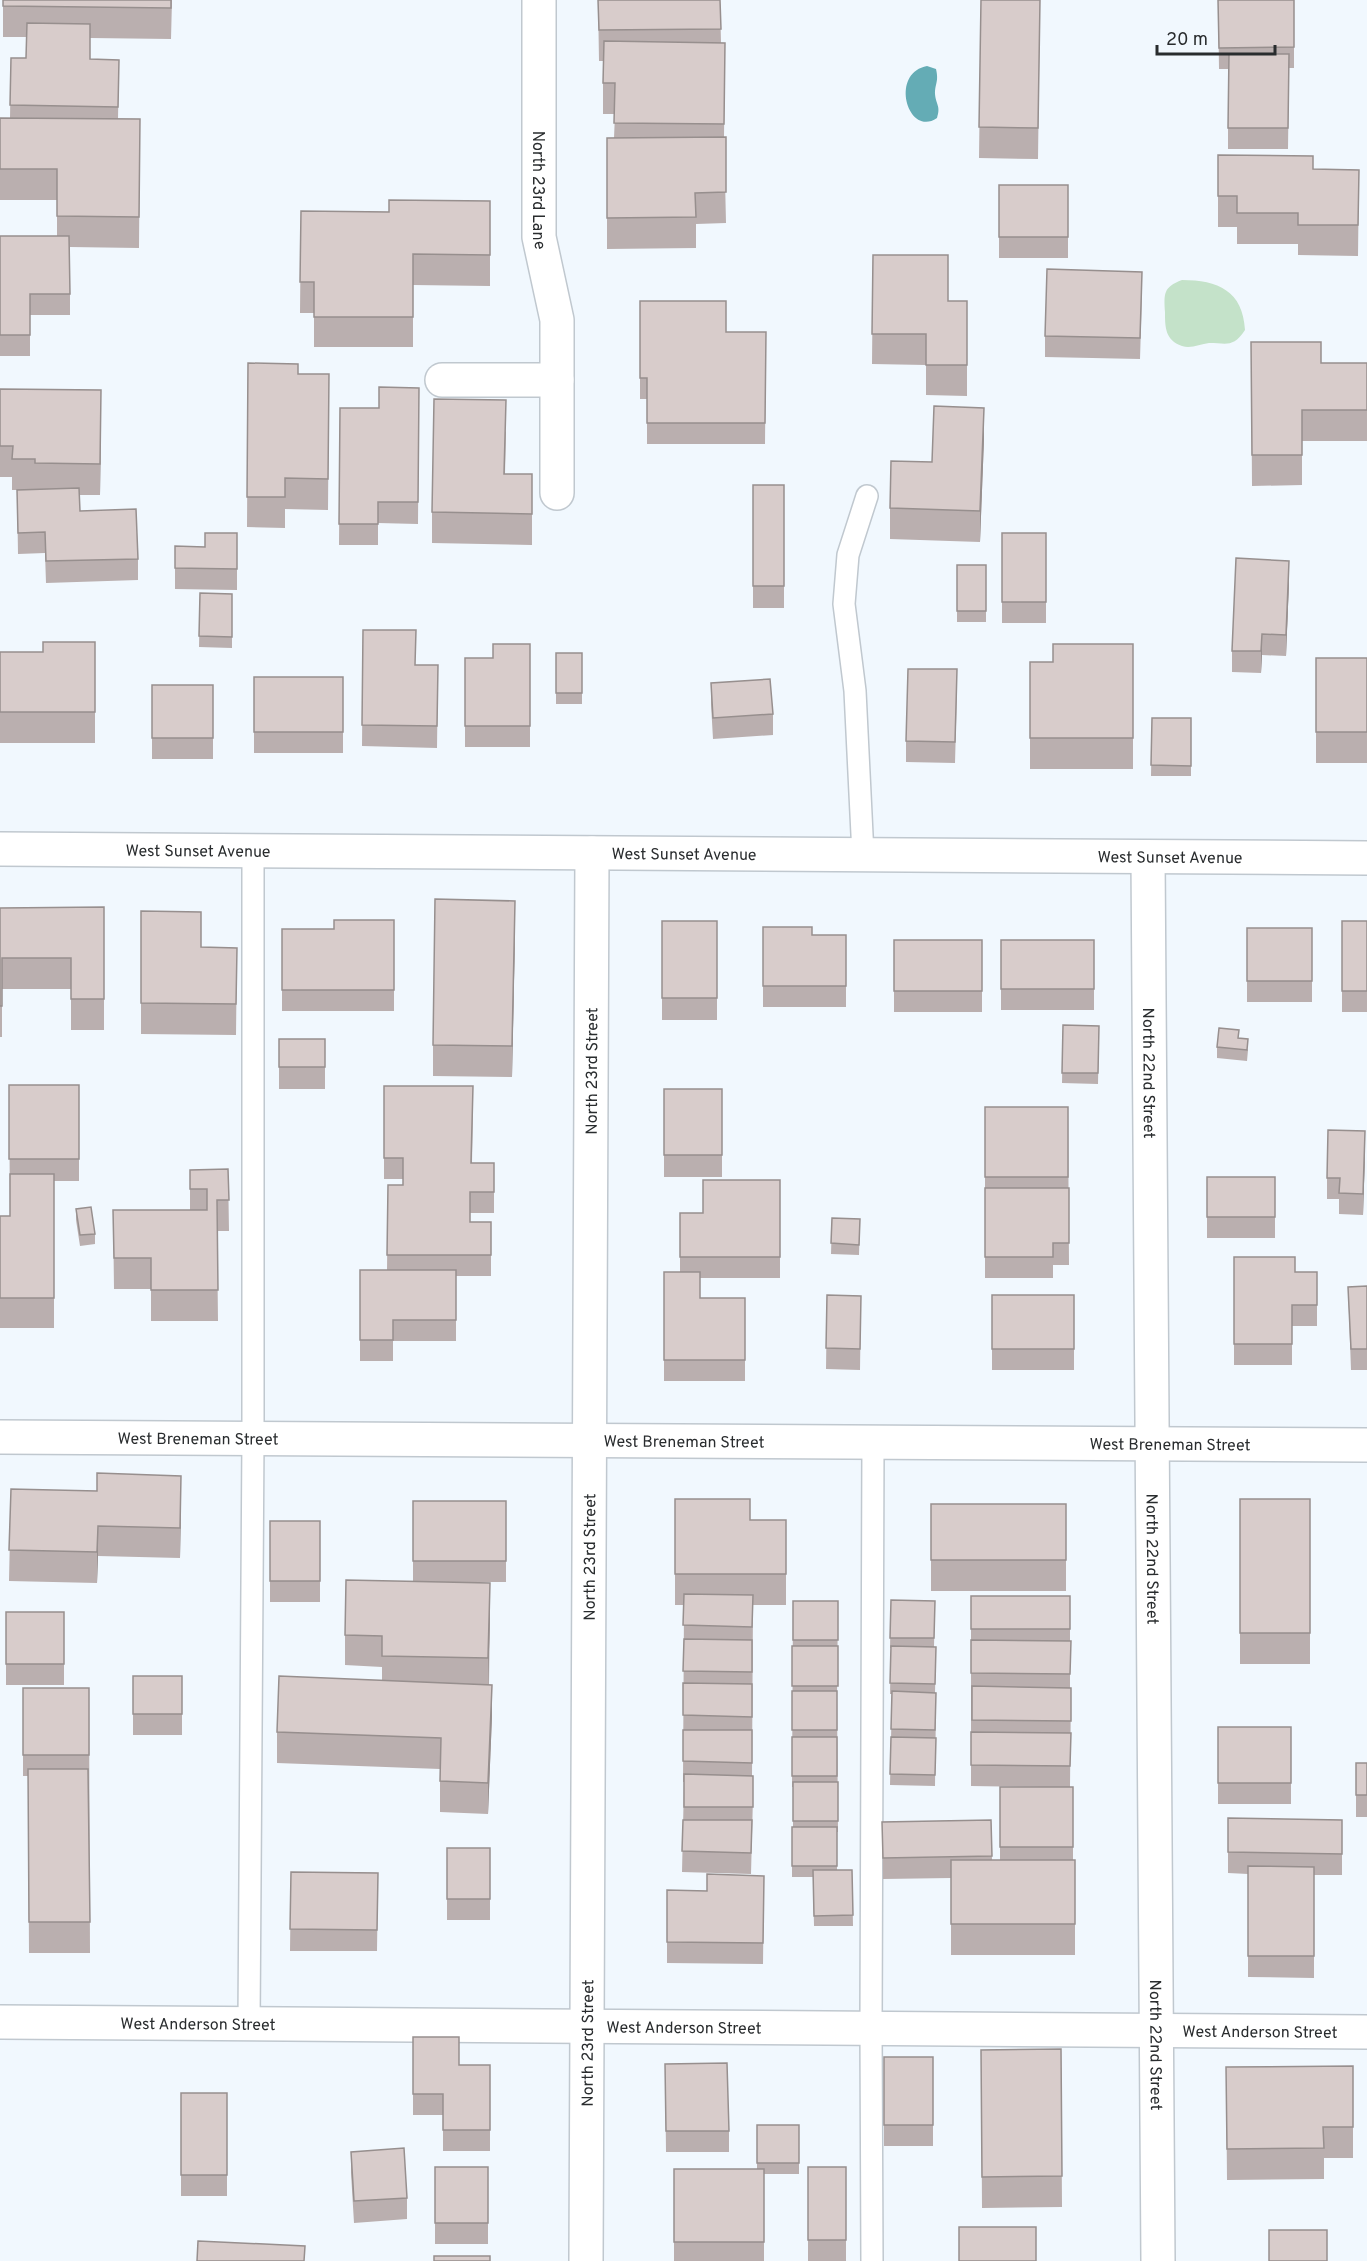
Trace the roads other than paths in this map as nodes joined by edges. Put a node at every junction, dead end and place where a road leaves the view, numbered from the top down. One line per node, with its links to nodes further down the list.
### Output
1 (539, 0): 3 (street, North 23rd Lane)
2 (442, 380): 3 (street)
3 (557, 380): 4 (street, North 23rd Lane)
4 (557, 493)
5 (867, 496): 9 (lane)
6 (0, 849): 7 (street, West Sunset Avenue)
7 (253, 851): 8 (street, West Sunset Avenue); 13 (lane)
8 (592, 853): 9 (street, West Sunset Avenue); 14 (street, North 23rd Street)
9 (863, 855): 10 (street, West Sunset Avenue)
10 (1148, 857): 11 (street, West Sunset Avenue); 16 (street, North 22nd Street)
11 (1367, 858)
12 (0, 1437): 13 (street, West Breneman Street)
13 (253, 1438): 14 (street, West Breneman Street); 19 (lane)
14 (590, 1440): 15 (street, West Breneman Street); 20 (street, North 23rd Street)
15 (873, 1442): 16 (street, West Breneman Street); 21 (lane)
16 (1152, 1443): 17 (street, West Breneman Street); 22 (street, North 22nd Street)
17 (1367, 1445)
18 (0, 2022): 19 (street, West Anderson Street)
19 (249, 2024): 20 (street, West Anderson Street)
20 (587, 2026): 21 (street, West Anderson Street); 24 (street, North 23rd Street)
21 (871, 2028): 22 (street, West Anderson Street); 25 (lane)
22 (1156, 2030): 23 (street, West Anderson Street); 26 (street, North 22nd Street)
23 (1367, 2032)
24 (586, 2261)
25 (872, 2261)
26 (1158, 2261)

